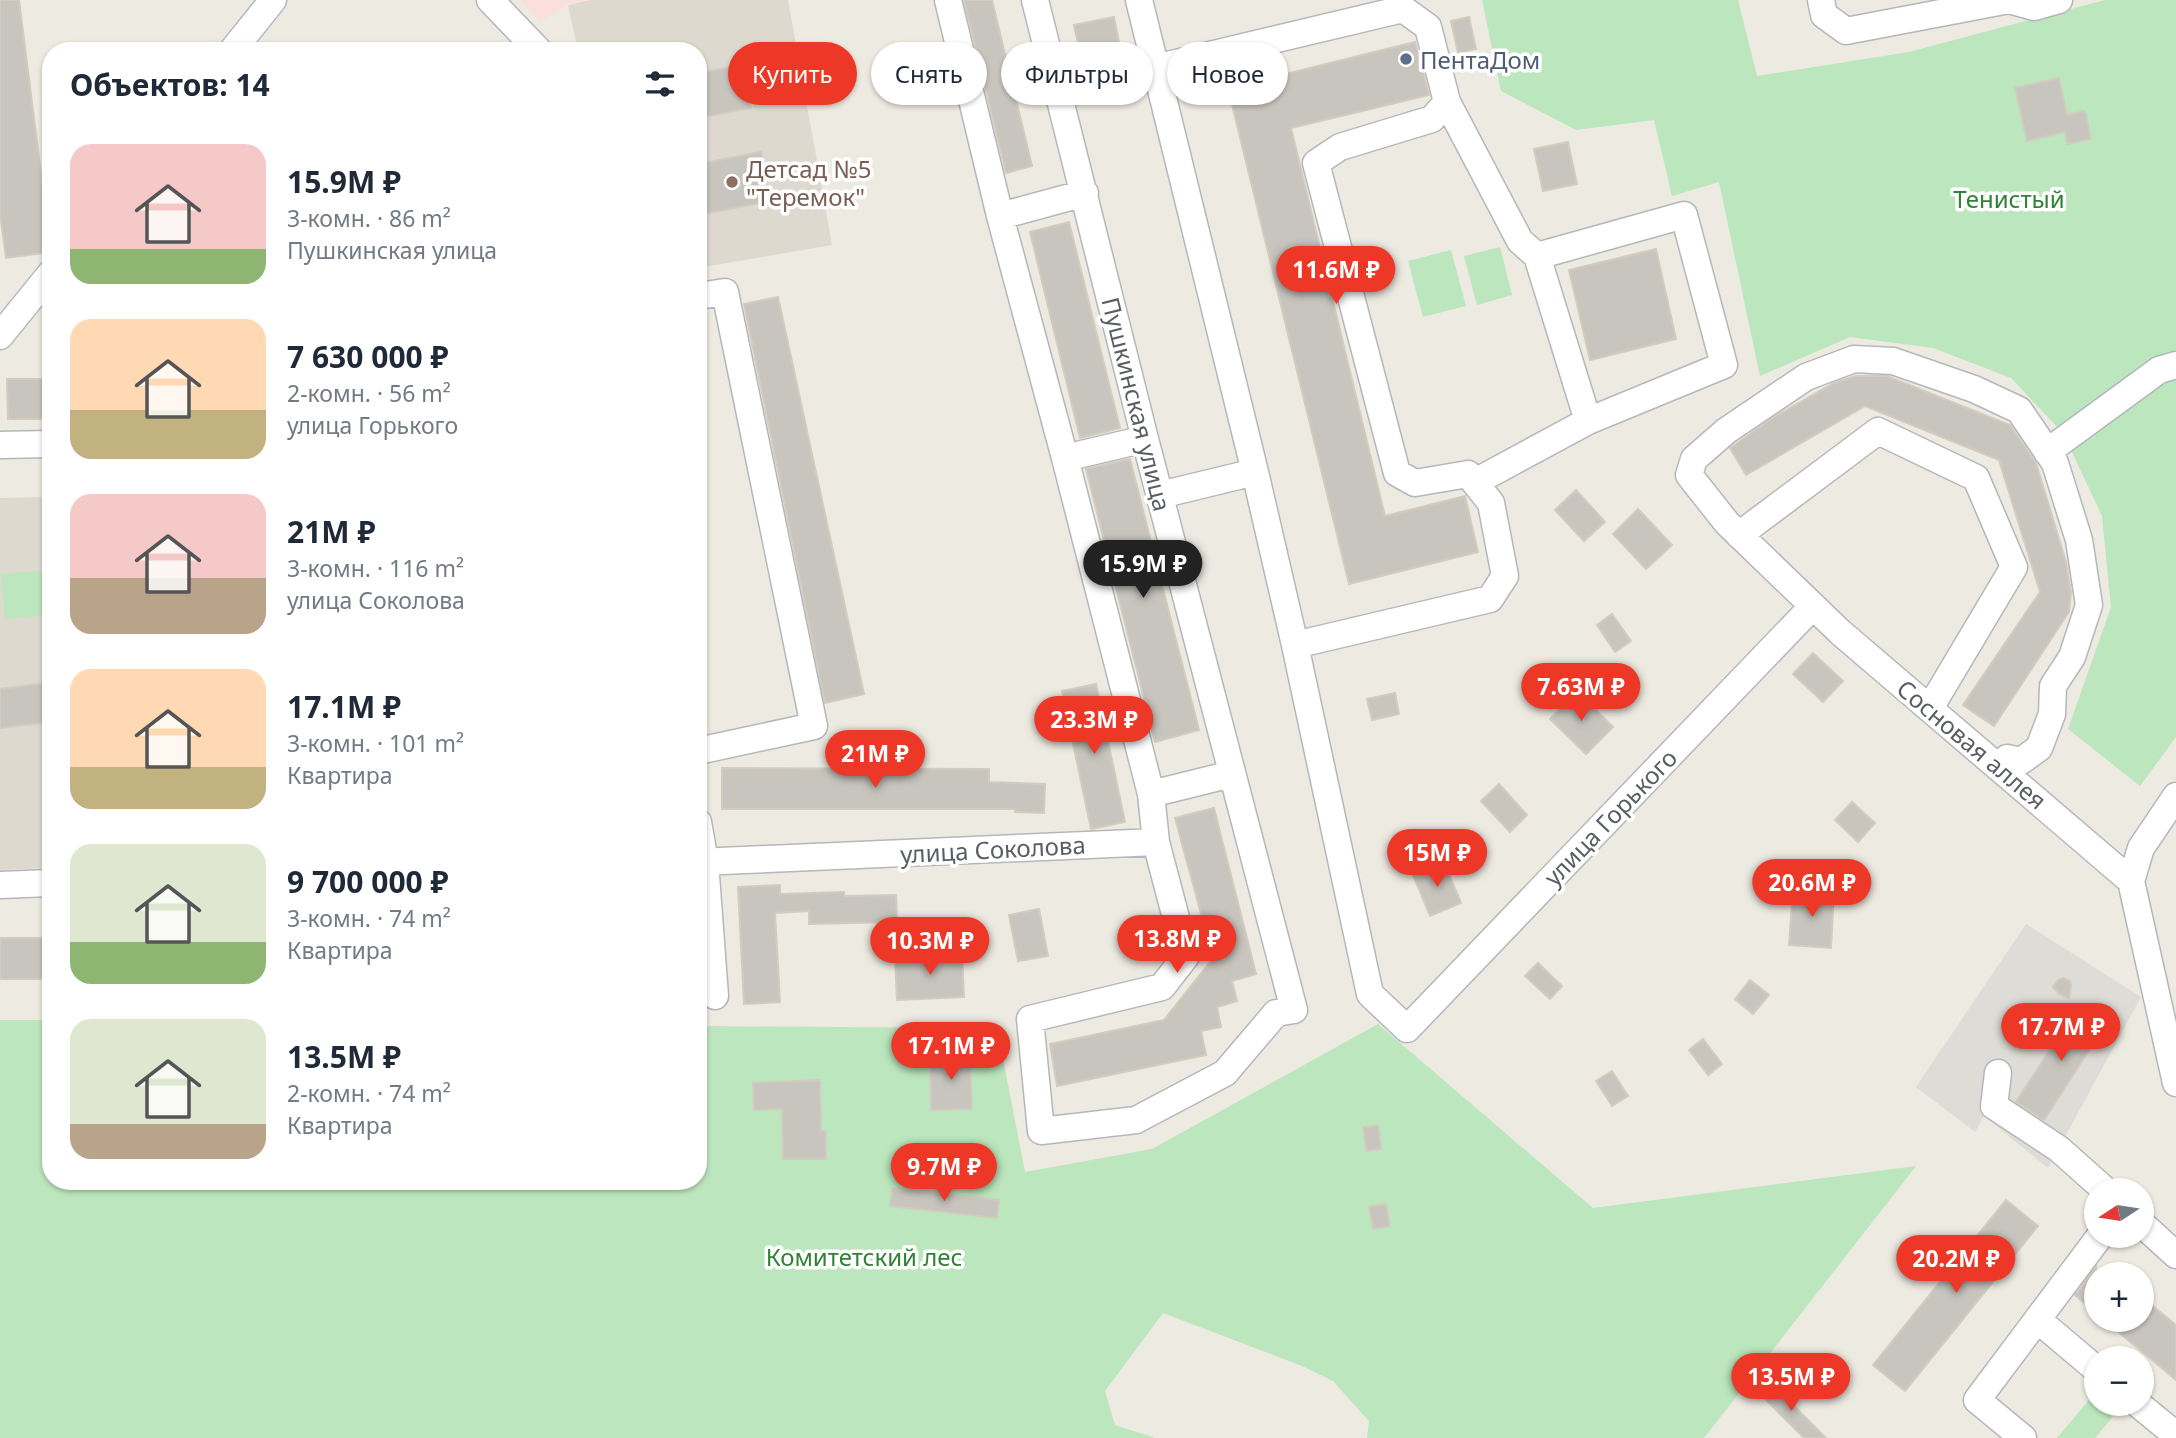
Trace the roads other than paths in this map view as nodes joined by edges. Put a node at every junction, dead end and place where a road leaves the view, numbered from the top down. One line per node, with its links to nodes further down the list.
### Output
1 (490, 0): 10 (street)
2 (948, 0): 14 (street)
3 (1035, 0): 13 (street, Пушкинская улица)
4 (1139, 0): 11 (street)
5 (1821, 0): 6 (street)
6 (2008, 0): 7 (street)
7 (2059, 0)
8 (270, 2): 9 (street)
9 (239, 42)
10 (530, 42)
11 (1156, 68): 12 (street); 26 (street)
12 (1447, 102): 15 (street); 27 (street)
13 (1084, 193): 14 (street); 21 (street, Пушкинская улица)
14 (1000, 216): 25 (street)
15 (1538, 256): 20 (street); 20 (street)
16 (42, 284): 18 (street)
17 (707, 295): 33 (street)
18 (0, 336)
19 (2176, 365): 24 (street)
20 (1588, 421): 27 (street)
21 (1144, 439): 25 (street); 28 (street, Пушкинская улица)
22 (42, 444): 23 (street)
23 (0, 445)
24 (2047, 452): 29 (street, Сосновая аллея); 34 (street)
25 (1065, 458): 36 (street)
26 (1255, 472): 28 (street); 31 (street)
27 (1475, 482): 31 (street)
28 (1160, 495): 35 (street, Пушкинская улица)
29 (1739, 535): 30 (street, Сосновая аллея); 32 (street)
30 (1813, 606): 31 (street, улица Горького); 32 (street, Сосновая аллея)
31 (1295, 645)
32 (1930, 708): 34 (street, Сосновая аллея)
33 (707, 749)
34 (2002, 769): 40 (street, Сосновая аллея)
35 (1232, 774): 36 (street); 38 (street, Пушкинская улица)
36 (1151, 794): 38 (street)
37 (2176, 796): 40 (street)
38 (1156, 842): 39 (street, улица Соколова)
39 (707, 862)
40 (2131, 881): 46 (street)
41 (42, 883): 42 (street)
42 (0, 885)
43 (707, 914): 44 (street)
44 (715, 996)
45 (1998, 1073): 47 (street)
46 (2176, 1083)
47 (2092, 1178)
48 (2154, 1235): 50 (street)
49 (2091, 1248): 51 (street)
50 (2176, 1255)
51 (2038, 1320): 52 (street); 55 (street)
52 (2084, 1359)
53 (2153, 1416): 54 (street)
54 (2176, 1435)
55 (2023, 1438)

